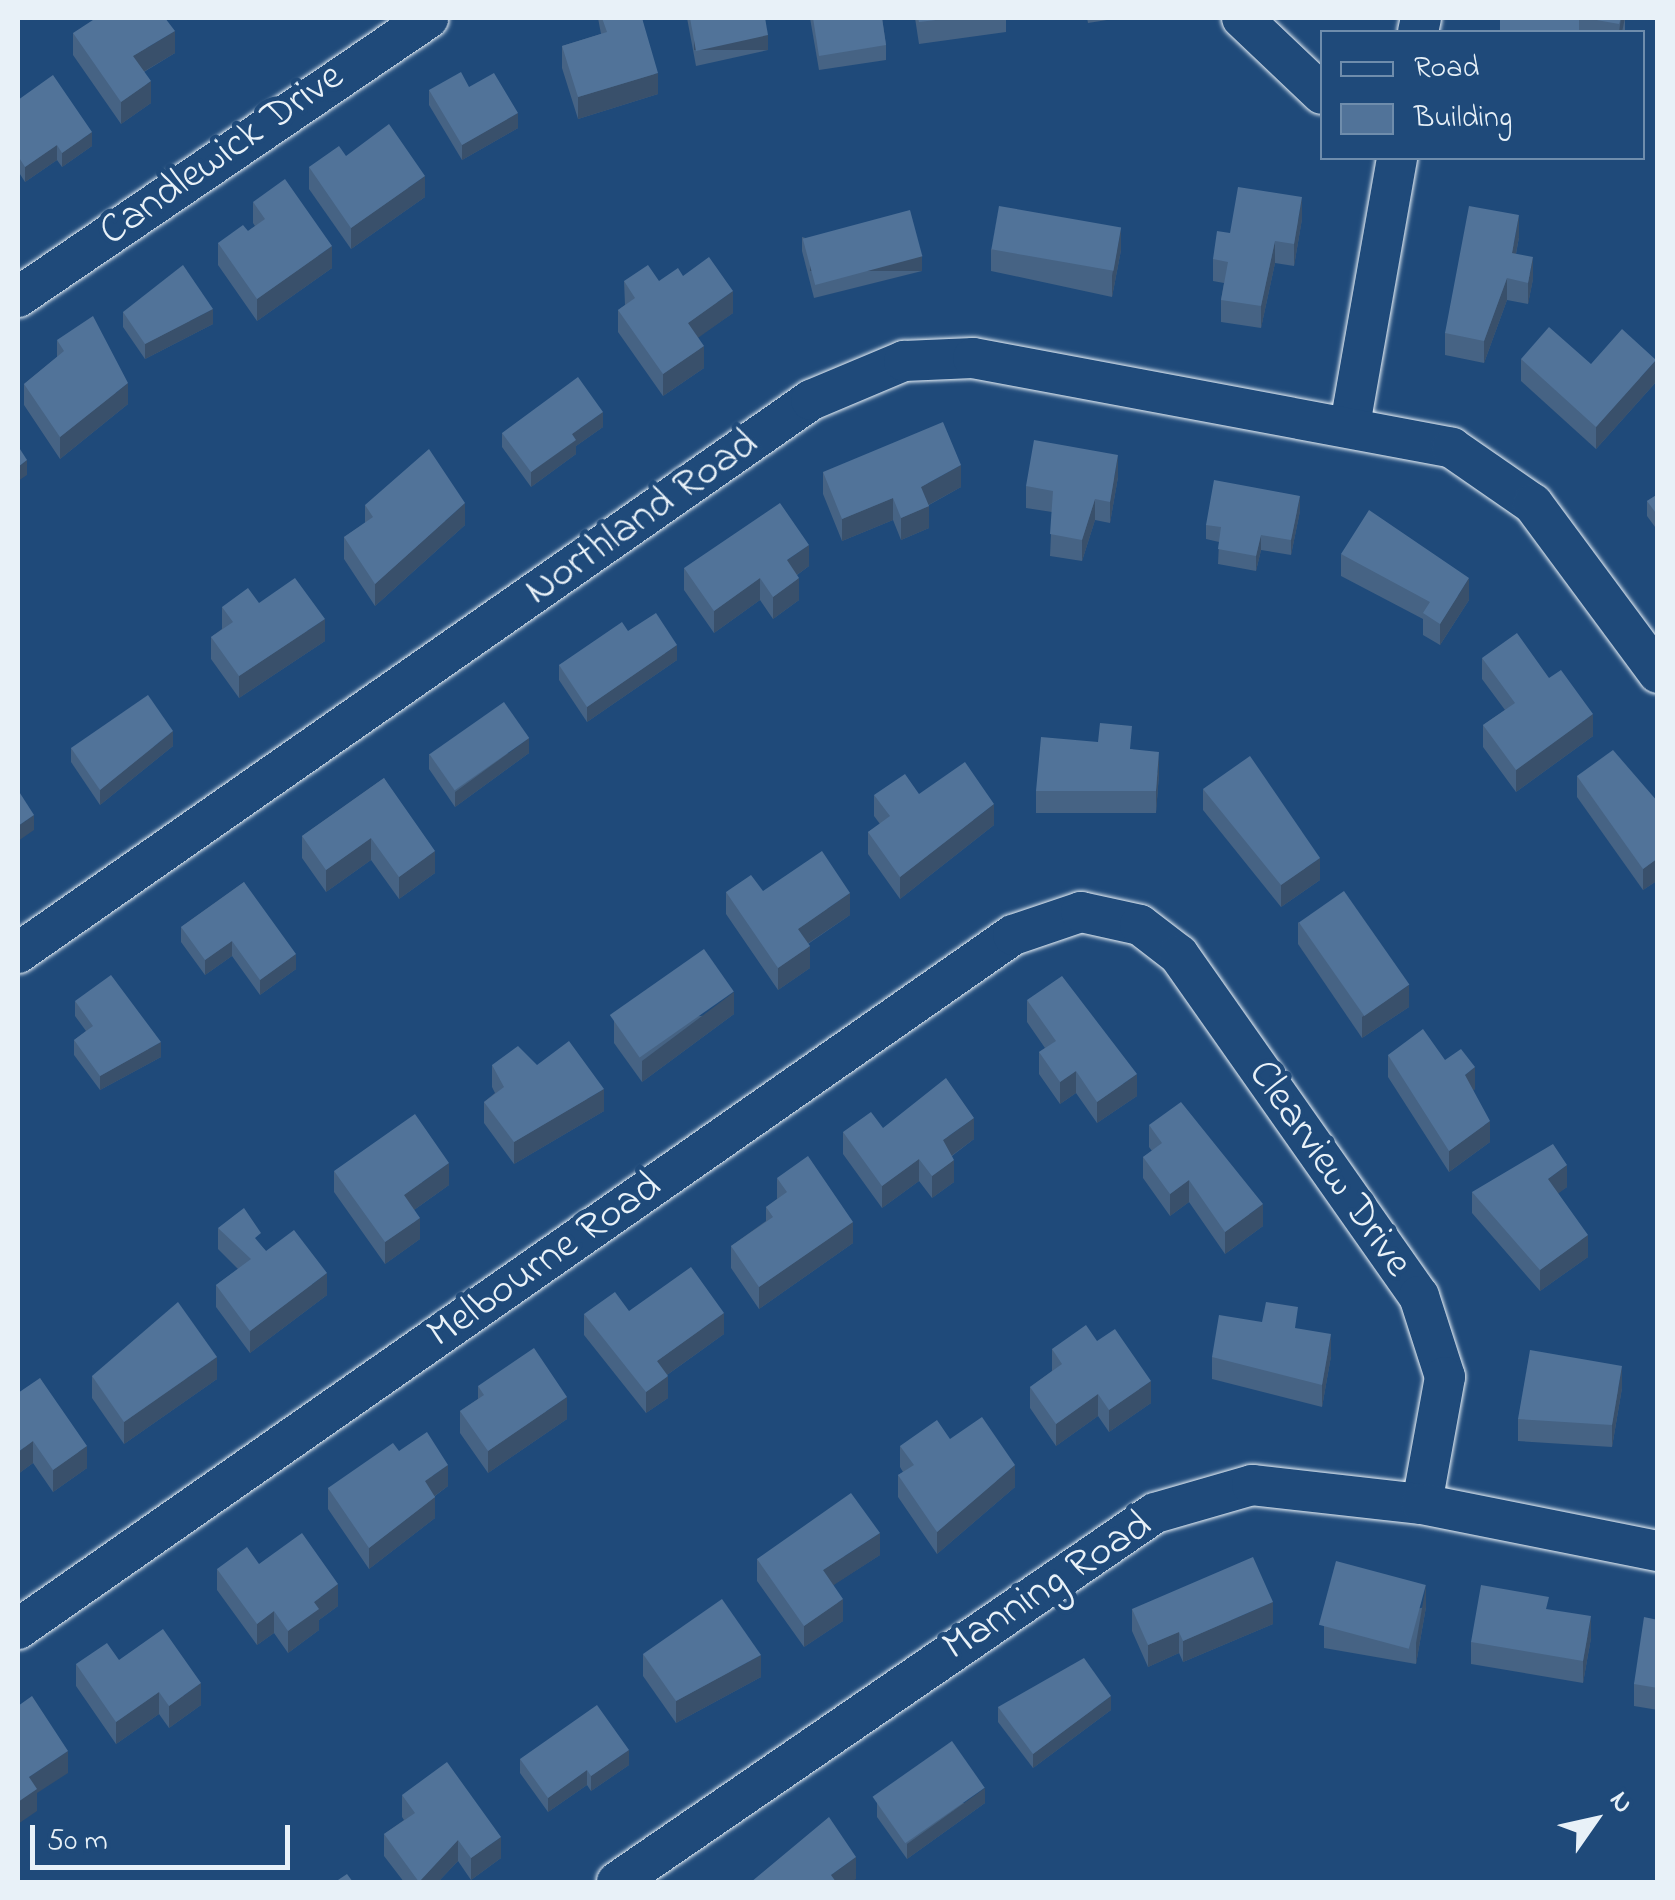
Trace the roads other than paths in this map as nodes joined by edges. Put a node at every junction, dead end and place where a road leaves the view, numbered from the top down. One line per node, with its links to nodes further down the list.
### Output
1 (428, 18): 5 (street, Candlewick Drive)
2 (1242, 18): 3 (street)
3 (1320, 92)
4 (1396, 160): 6 (street)
5 (18, 298)
6 (1350, 425): 7 (street, Northland Road); 9 (street, Northland Road)
7 (1658, 672)
8 (1082, 912): 10 (street, Clearview Drive); 12 (street, Melbourne Road)
9 (18, 953)
10 (1422, 1504): 11 (street, Manning Road); 13 (street, Manning Road)
11 (1658, 1551)
12 (18, 1629)
13 (618, 1882)

